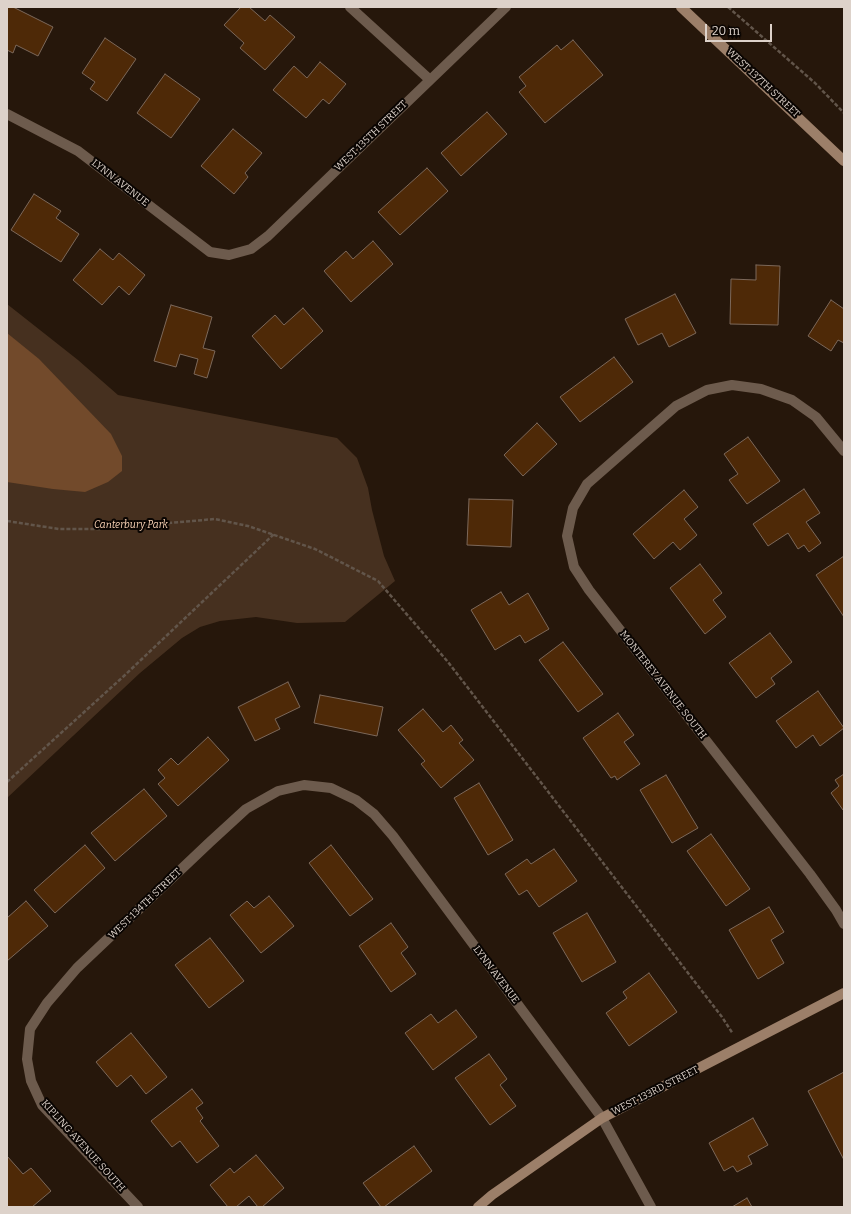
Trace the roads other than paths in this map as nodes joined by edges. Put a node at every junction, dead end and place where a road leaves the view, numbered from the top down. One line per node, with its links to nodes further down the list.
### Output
1 (350, 7): 4 (street)
2 (506, 7): 4 (street, WEST 135TH STREET)
3 (681, 7): 6 (street, WEST 137TH STREET)
4 (429, 79): 7 (street, WEST 135TH STREET)
5 (7, 114): 7 (street, LYNN AVENUE)
6 (844, 160)
7 (230, 255)
8 (844, 451): 10 (street, MONTEREY AVENUE SOUTH)
9 (304, 784): 12 (street, WEST 134TH STREET); 13 (street, LYNN AVENUE)
10 (844, 924)
11 (844, 993): 13 (street, WEST 133RD STREET)
12 (27, 1060): 14 (street, KIPLING AVENUE SOUTH)
13 (602, 1118): 15 (street, WEST 133RD STREET); 16 (street, LYNN AVENUE)
14 (138, 1207)
15 (478, 1207)
16 (651, 1207)

